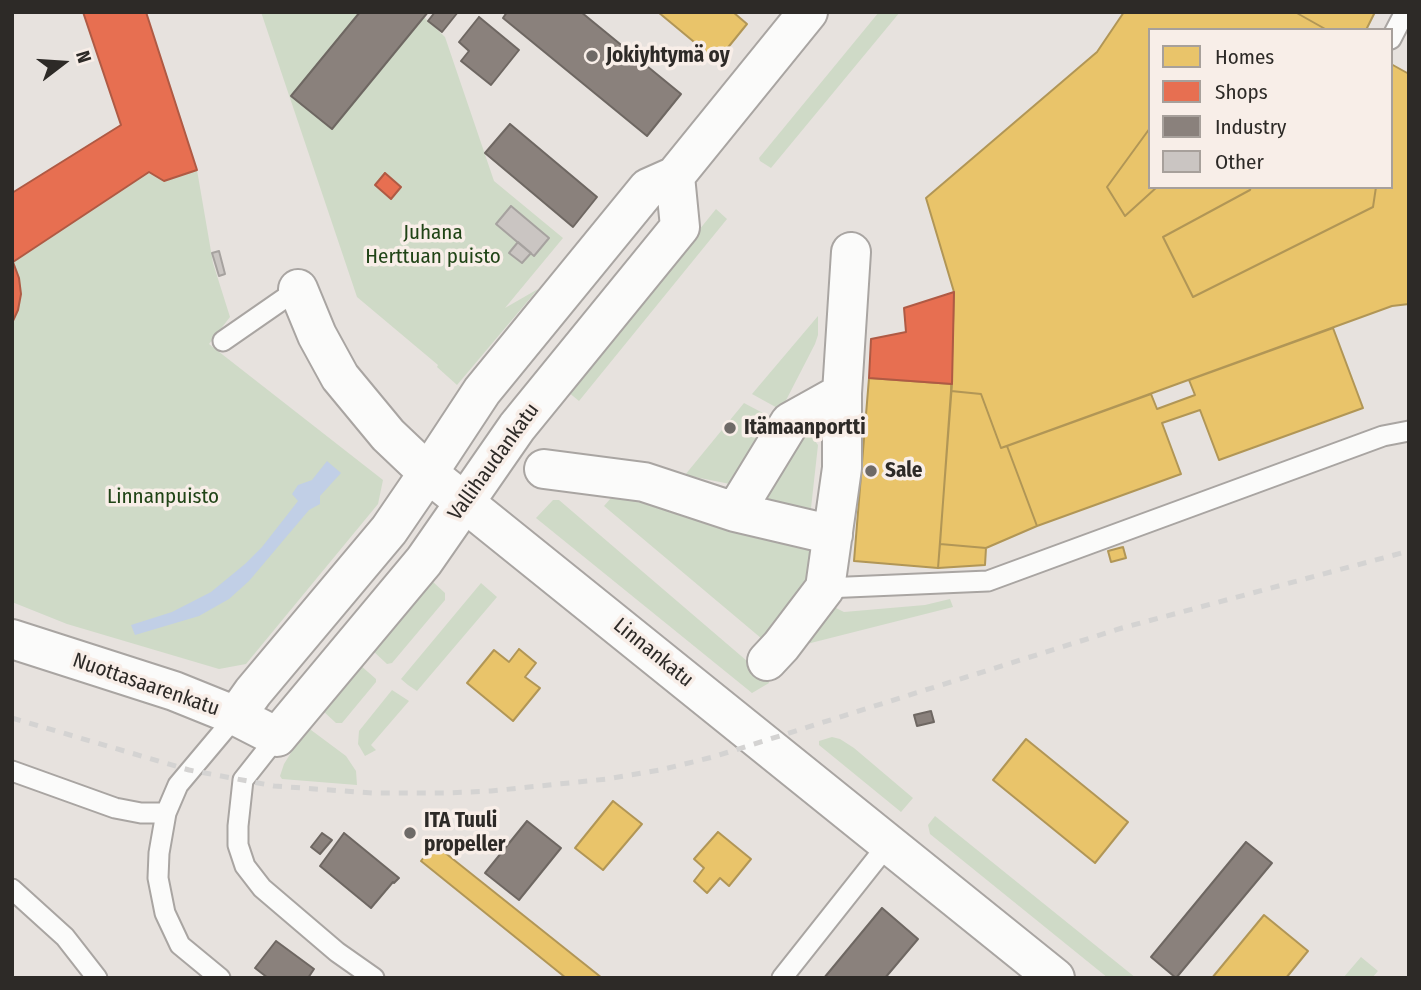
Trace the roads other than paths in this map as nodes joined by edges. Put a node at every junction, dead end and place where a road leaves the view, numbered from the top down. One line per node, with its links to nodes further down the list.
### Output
1 (808, 12): 4 (street)
2 (1405, 12): 3 (lane)
3 (1393, 35)
4 (675, 176): 11 (street); 12 (street, Vallihaudankatu)
5 (850, 252): 8 (street)
6 (298, 289): 7 (lane); 11 (street, Linnankatu)
7 (223, 341)
8 (842, 393): 13 (street); 14 (street)
9 (1409, 431): 15 (lane)
10 (544, 469): 13 (street)
11 (428, 472): 12 (street, Linnankatu); 18 (street)
12 (465, 502): 19 (street, Vallihaudankatu); 22 (street, Linnankatu)
13 (735, 512): 14 (street)
14 (833, 535): 15 (street)
15 (825, 588): 17 (street)
16 (12, 639): 18 (street, Nuottasaarenkatu)
17 (767, 661)
18 (236, 716): 19 (street, Nuottasaarenkatu); 21 (lane)
19 (277, 737): 26 (lane)
20 (12, 771): 21 (lane)
21 (166, 813): 25 (lane)
22 (889, 843): 27 (lane); 28 (street, Linnankatu)
23 (12, 889): 24 (lane)
24 (97, 978)
25 (220, 978)
26 (374, 978)
27 (782, 978)
28 (1055, 978)

